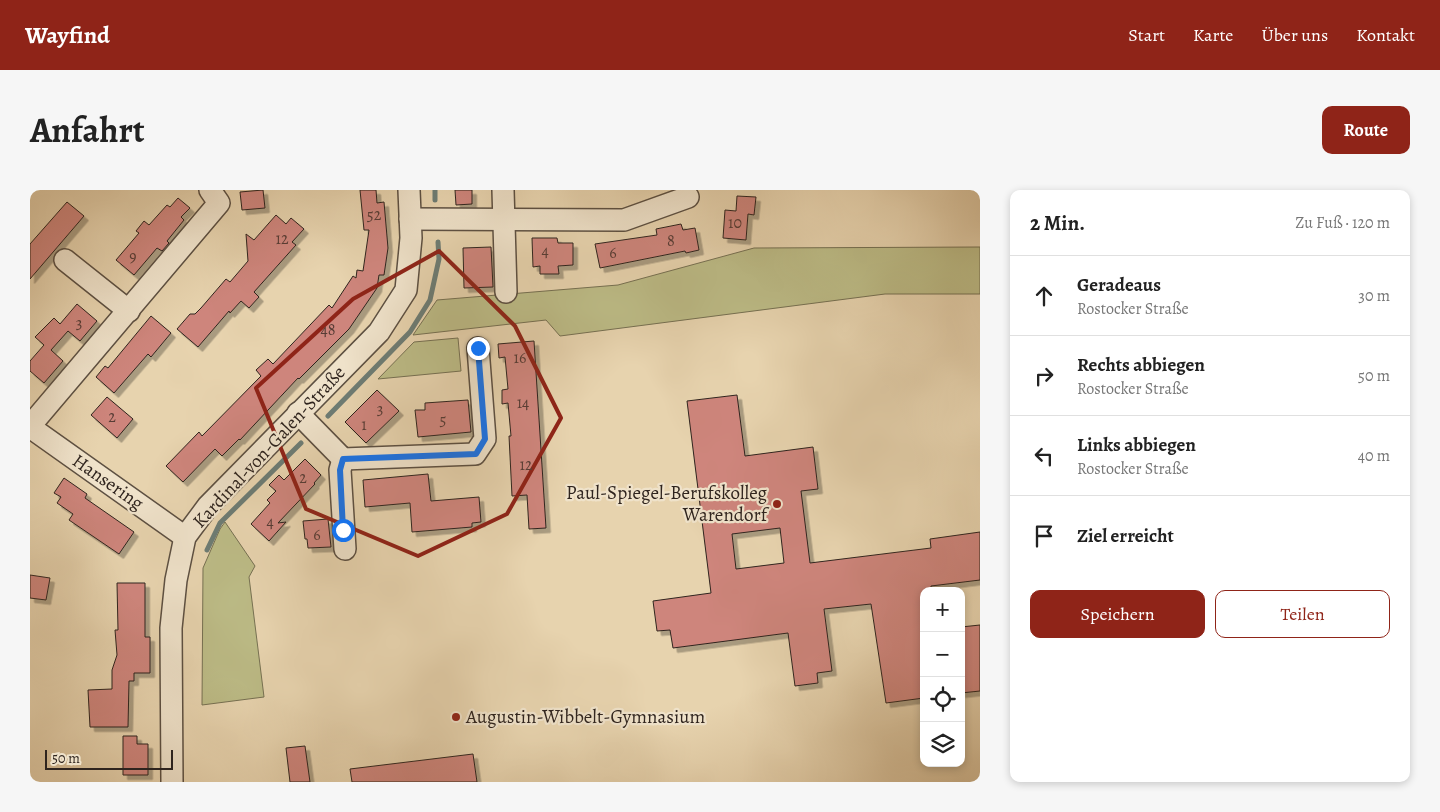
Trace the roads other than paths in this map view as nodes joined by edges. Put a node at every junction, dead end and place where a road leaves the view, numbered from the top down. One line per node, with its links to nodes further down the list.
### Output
1 (210, 190): 9 (street)
2 (409, 190): 5 (street, Kardinal-von-Galen-Straße)
3 (504, 190): 6 (street)
4 (688, 197): 6 (street)
5 (410, 219): 6 (street); 11 (street, Kardinal-von-Galen-Straße)
6 (504, 220): 8 (street)
7 (65, 260): 9 (street)
8 (506, 292)
9 (129, 311): 12 (street)
10 (478, 348): 13 (street)
11 (298, 413): 13 (street); 14 (street, Kardinal-von-Galen-Straße)
12 (30, 426): 14 (street, Hansering)
13 (343, 459): 15 (street)
14 (185, 537): 16 (street, Kardinal-von-Galen-Straße)
15 (345, 549)
16 (172, 782)

